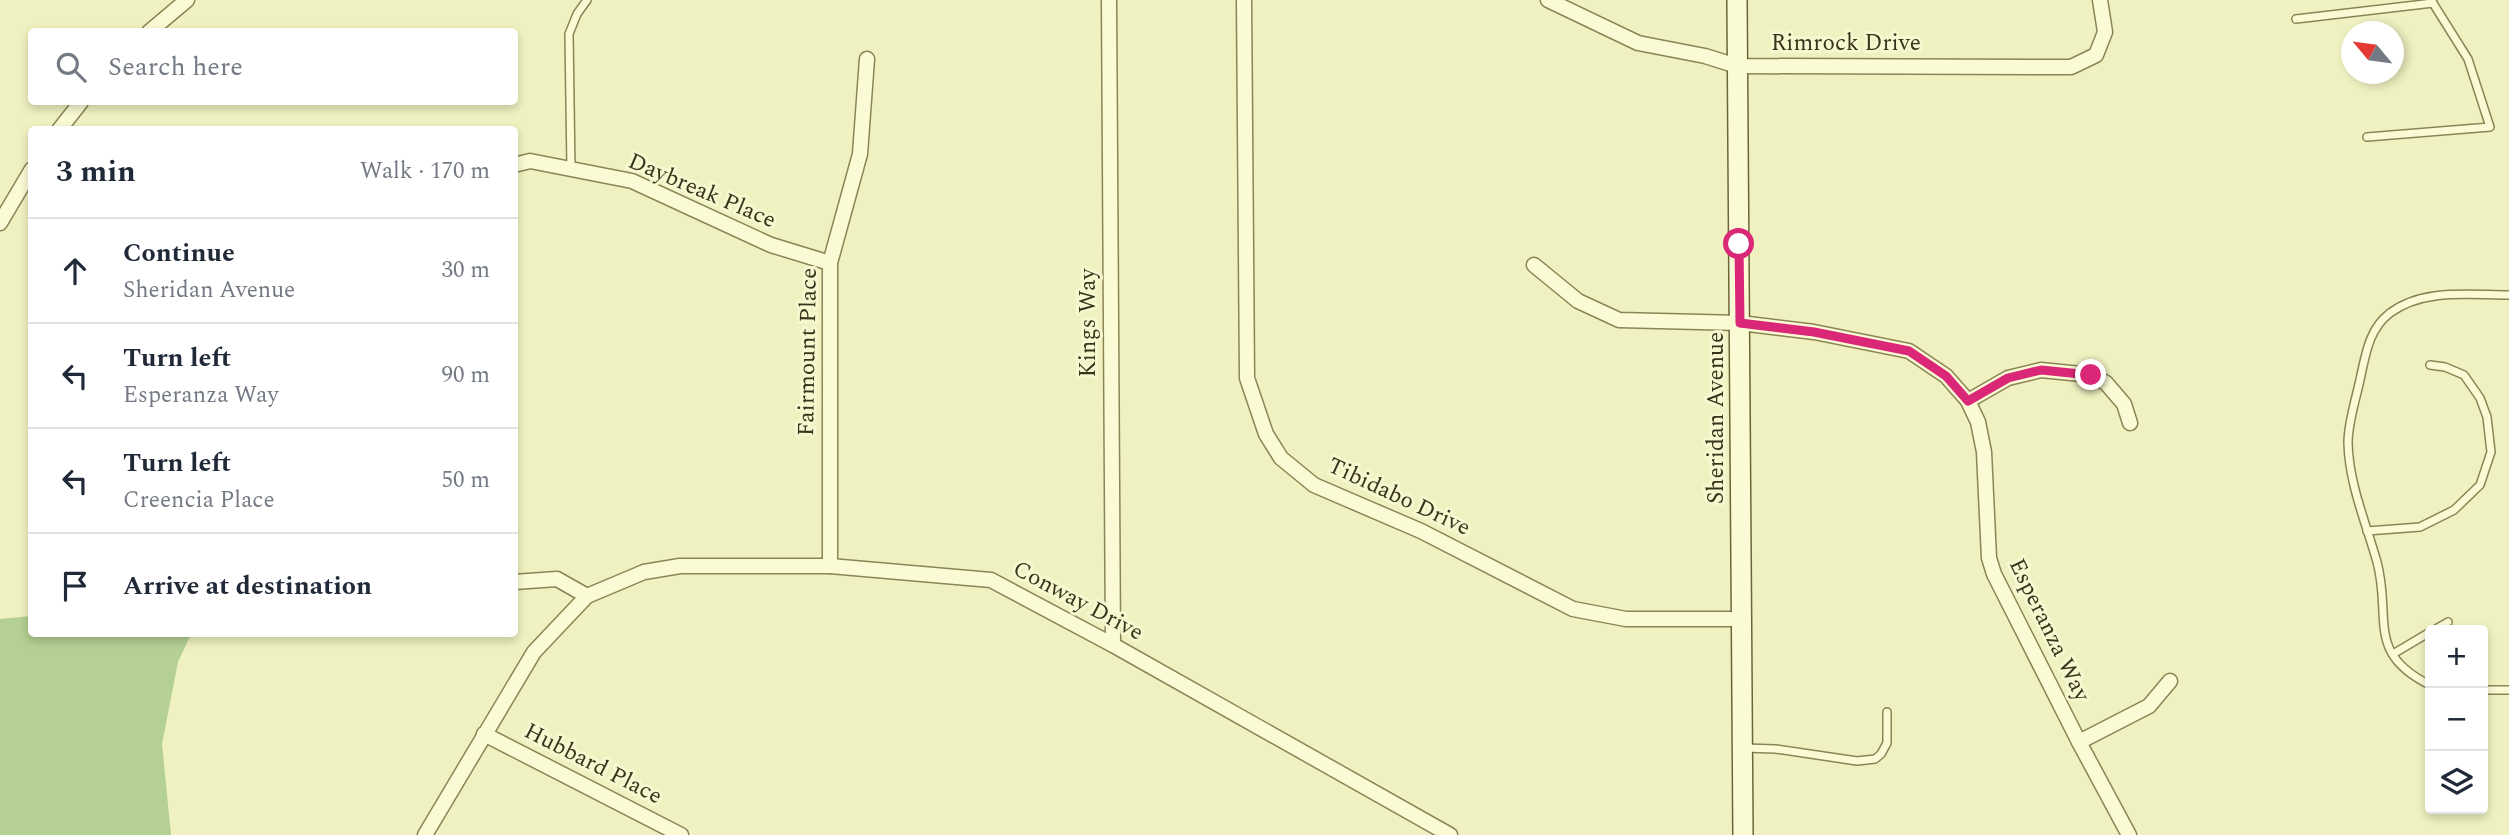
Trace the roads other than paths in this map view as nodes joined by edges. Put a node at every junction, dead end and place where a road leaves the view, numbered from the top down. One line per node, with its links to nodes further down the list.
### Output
1 (187, 0): 10 (street)
2 (587, 0): 17 (lane)
3 (1109, 0): 35 (street, Kings Way)
4 (1548, 0): 12 (street, Rimrock Drive)
5 (1737, 0): 12 (street, Sheridan Avenue)
6 (2100, 0): 12 (street, Rimrock Drive)
7 (2432, 1): 9 (lane); 15 (lane)
8 (1244, 3): 31 (street, Tibidabo Drive)
9 (2296, 19)
10 (154, 28)
11 (867, 59): 20 (street, Fairmount Place)
12 (1737, 65): 23 (street, Sheridan Avenue)
13 (79, 105): 14 (street)
14 (62, 126)
15 (2367, 137)
16 (518, 164): 17 (street, Daybreak Place)
17 (571, 171): 20 (street, Daybreak Place)
18 (28, 176): 19 (street)
19 (0, 223)
20 (830, 263): 28 (street, Fairmount Place)
21 (1534, 265): 23 (street, Esperanza Way)
22 (2509, 295): 27 (lane)
23 (1740, 323): 25 (street, Esperanza Way); 31 (street, Sheridan Avenue)
24 (2430, 365): 27 (lane)
25 (1968, 401): 26 (street); 43 (street, Esperanza Way)
26 (2130, 424)
27 (2367, 531): 36 (lane)
28 (830, 566): 30 (street, Conway Drive); 35 (street, Conway Drive)
29 (518, 582): 30 (street)
30 (587, 596): 42 (street)
31 (1742, 619): 44 (street, Sheridan Avenue)
32 (2448, 622): 33 (lane)
33 (2443, 625)
34 (2425, 635): 36 (lane)
35 (1113, 645): 47 (street, Conway Drive)
36 (2393, 654): 38 (lane)
37 (2170, 681): 43 (street)
38 (2425, 682)
39 (2488, 690): 40 (lane)
40 (2509, 690)
41 (1887, 712): 44 (lane)
42 (484, 734): 45 (street); 46 (street, Hubbard Place)
43 (2079, 742): 49 (street, Esperanza Way)
44 (1743, 748): 48 (street, Sheridan Avenue)
45 (425, 835)
46 (681, 835)
47 (1450, 835)
48 (1744, 835)
49 (2129, 835)

